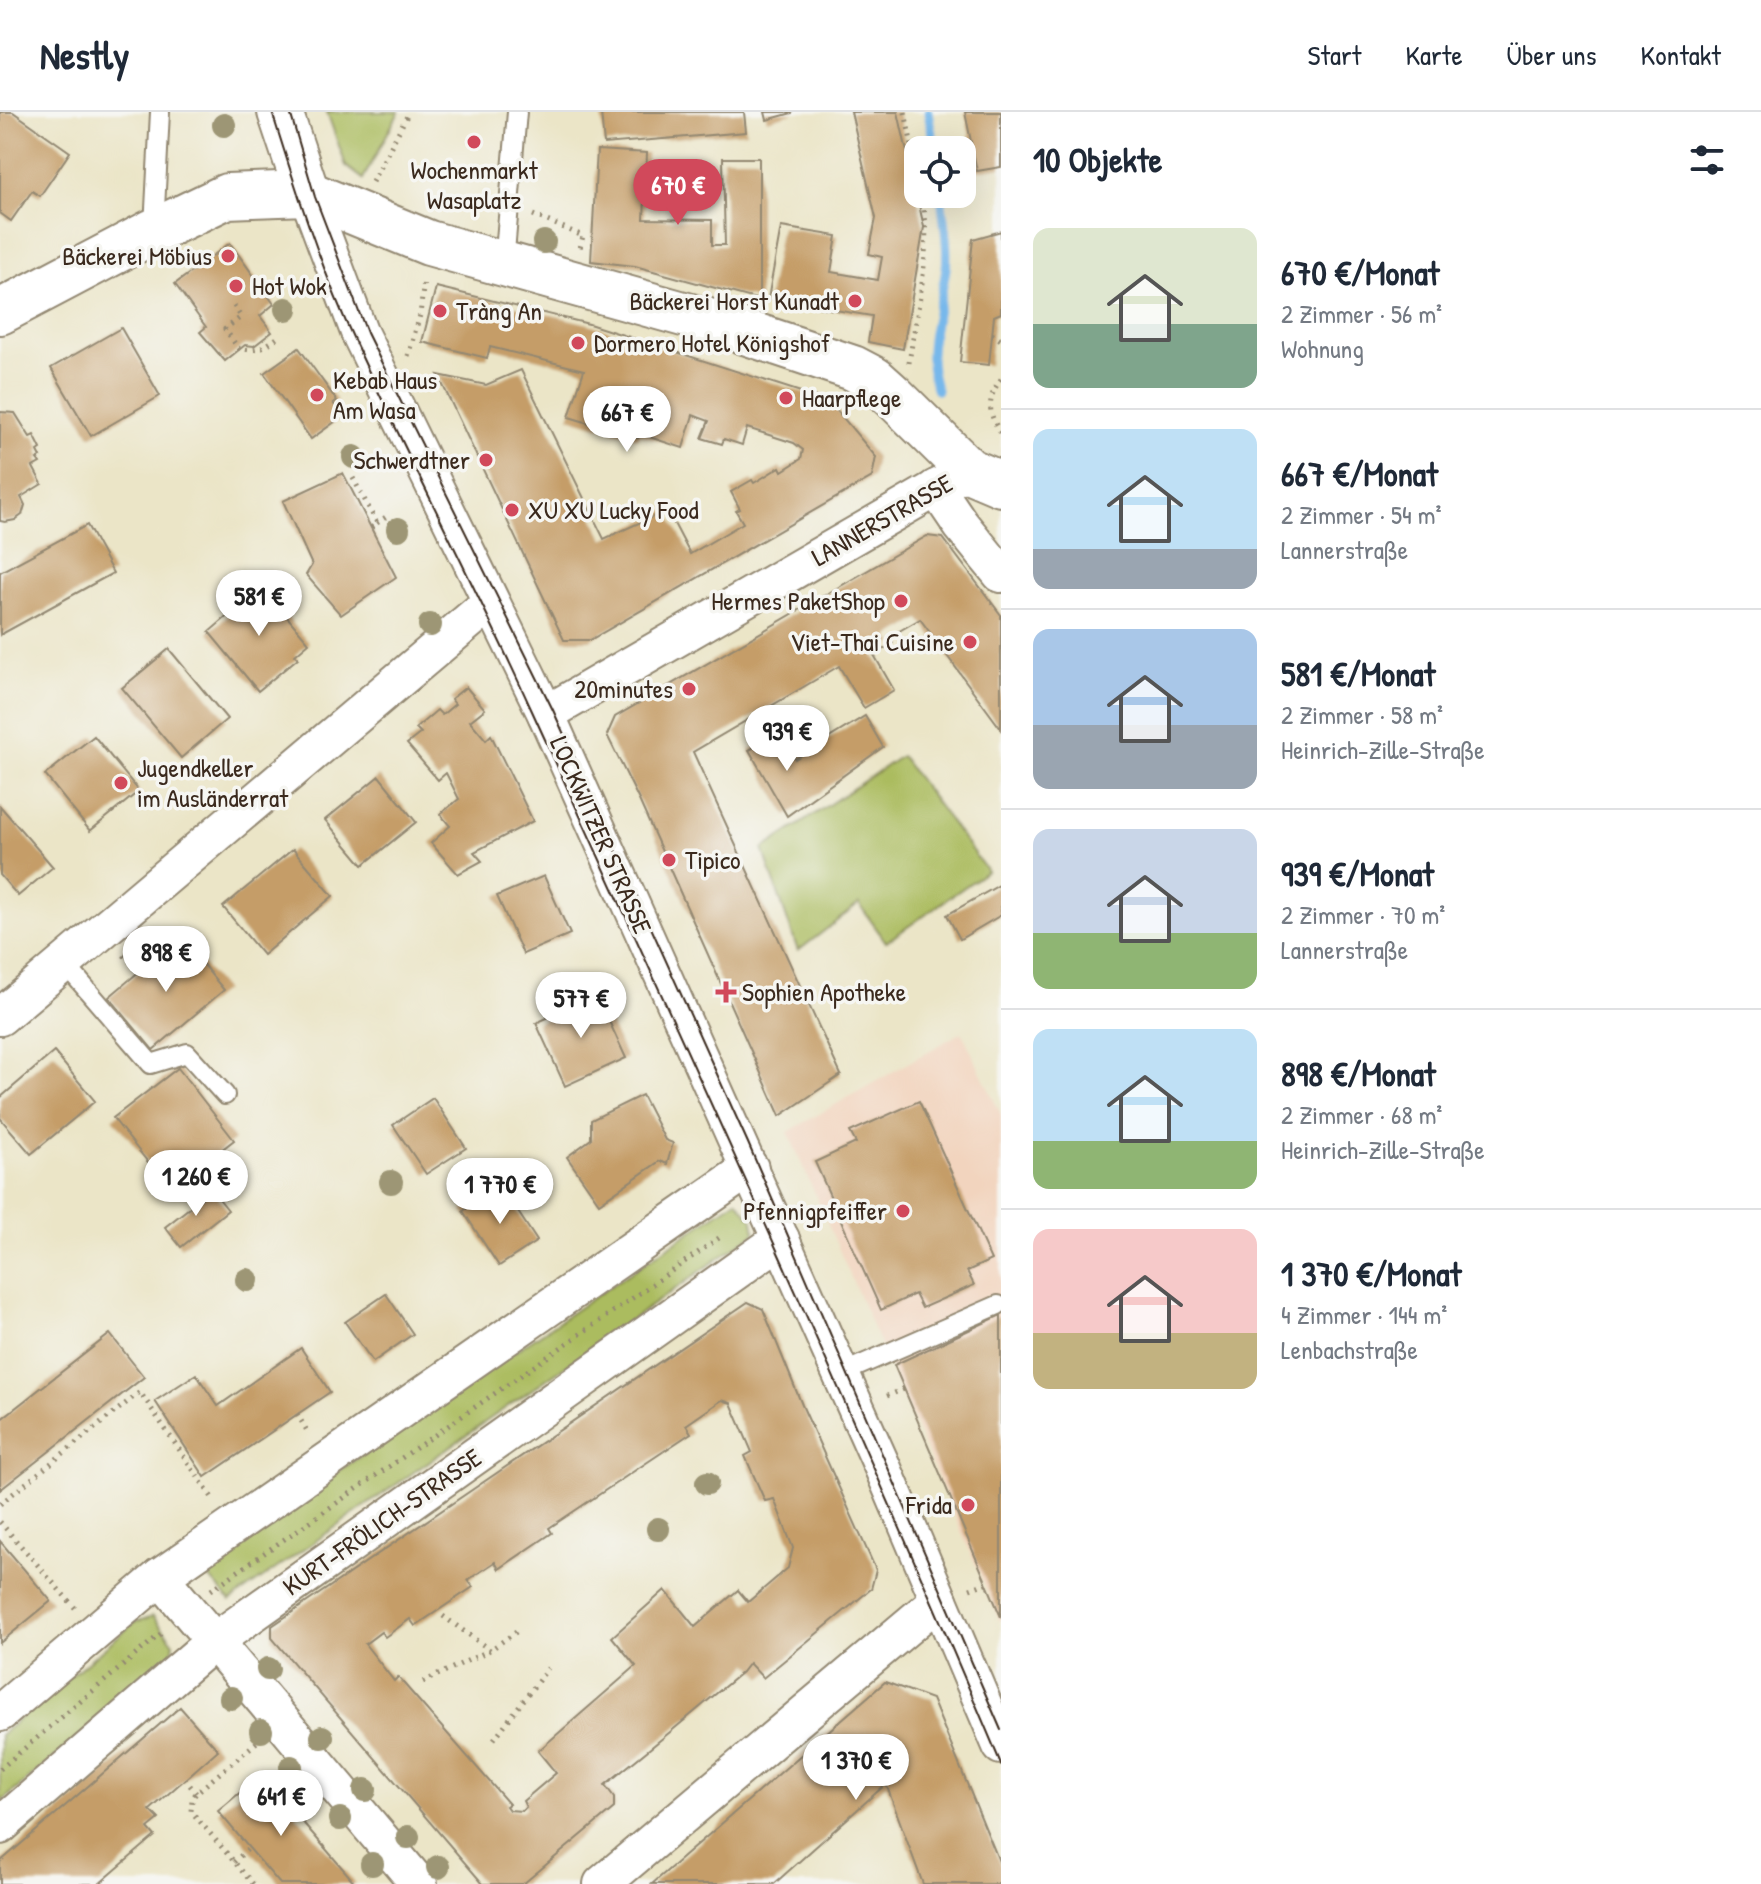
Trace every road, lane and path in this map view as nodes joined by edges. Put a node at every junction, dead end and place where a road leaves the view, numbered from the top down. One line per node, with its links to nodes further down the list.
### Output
1 (280, 112): 7 (street)
2 (409, 112): 10 (path)
3 (517, 112): 8 (lane)
4 (905, 112): 6 (path)
5 (156, 114): 11 (lane)
6 (910, 136)
7 (307, 193): 10 (street); 11 (street); 30 (street, LOCKWITZER STRASSE)
8 (510, 208): 12 (lane); 13 (path)
9 (925, 208): 22 (path)
10 (358, 216): 12 (street)
11 (154, 231): 15 (street)
12 (504, 264): 13 (street)
13 (573, 284): 22 (street)
14 (234, 306): 18 (path)
15 (0, 312)
16 (420, 315): 20 (path)
17 (992, 334): 19 (path)
18 (281, 335)
19 (1001, 340)
20 (407, 357)
21 (1001, 379): 23 (path)
22 (893, 396): 25 (street)
23 (1001, 433)
24 (353, 478): 27 (path)
25 (968, 481): 29 (street); 31 (street, LANNERSTRASSE)
26 (386, 517): 27 (path)
27 (377, 523): 28 (path)
28 (371, 528)
29 (1001, 574)
30 (490, 603): 31 (street, LOCKWITZER STRASSE); 33 (street)
31 (546, 714): 37 (street, LOCKWITZER STRASSE)
32 (129, 960): 34 (path)
33 (64, 963): 35 (street); 36 (lane)
34 (139, 971)
35 (0, 1017)
36 (225, 1095)
37 (750, 1168): 38 (street, LOCKWITZER STRASSE); 42 (street)
38 (766, 1205): 39 (street, LOCKWITZER STRASSE); 43 (path)
39 (781, 1239): 41 (street, LOCKWITZER STRASSE); 44 (street, KURT-FRÖLICH-STRASSE)
40 (998, 1305): 41 (lane)
41 (840, 1374): 49 (street, LOCKWITZER STRASSE)
42 (448, 1378): 43 (path); 47 (street)
43 (470, 1410): 44 (path); 50 (path)
44 (493, 1443): 54 (street, KURT-FRÖLICH-STRASSE)
45 (0, 1504): 47 (path)
46 (0, 1522): 53 (path)
47 (232, 1527): 48 (street)
48 (160, 1577): 50 (street); 53 (street)
49 (939, 1600): 61 (street, LOCKWITZER STRASSE); 70 (street)
50 (188, 1610): 54 (street); 62 (path)
51 (443, 1616): 55 (path)
52 (519, 1630): 55 (path)
53 (95, 1632): 58 (street)
54 (213, 1642): 59 (street); 65 (street, KURT-FRÖLICH-STRASSE)
55 (490, 1650): 57 (path)
56 (548, 1668): 60 (path)
57 (423, 1682)
58 (0, 1713)
59 (281, 1722): 64 (path); 69 (street)
60 (494, 1739)
61 (1001, 1746)
62 (0, 1769)
63 (185, 1779): 64 (path)
64 (196, 1793): 67 (path)
65 (0, 1826)
66 (249, 1848): 67 (path)
67 (234, 1862): 68 (path)
68 (253, 1884)
69 (419, 1884)
70 (602, 1884)

